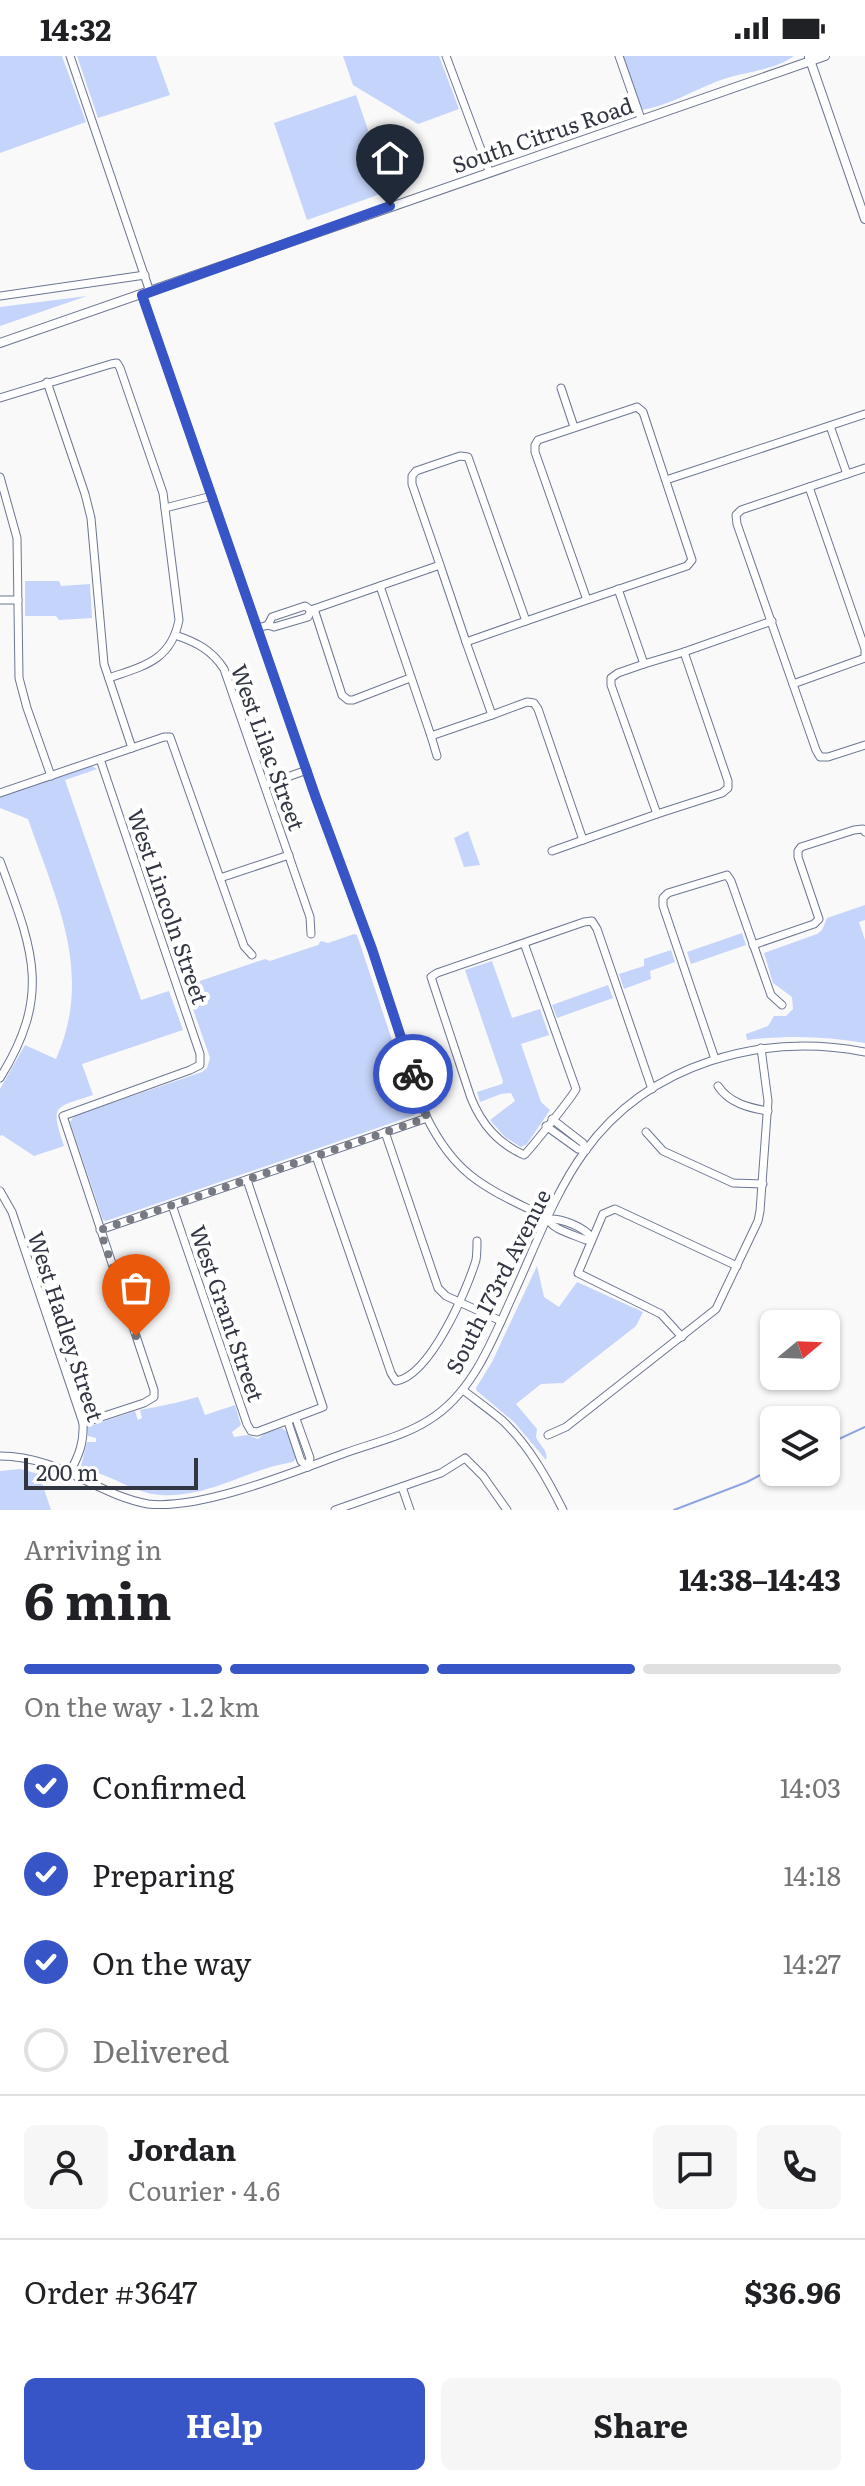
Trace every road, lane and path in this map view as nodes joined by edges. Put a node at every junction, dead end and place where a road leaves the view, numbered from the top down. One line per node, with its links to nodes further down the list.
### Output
1 (70, 56): 9 (street)
2 (446, 56): 7 (street)
3 (619, 56): 6 (street)
4 (825, 56): 5 (main road, South Citrus Road)
5 (810, 59): 6 (main road, South Citrus Road); 8 (main road)
6 (641, 119): 7 (main road, South Citrus Road)
7 (489, 171): 10 (main road, South Citrus Road)
8 (865, 219)
9 (145, 275): 10 (street); 11 (street)
10 (146, 293): 12 (main road, South Citrus Road); 24 (street)
11 (0, 296)
12 (0, 343)
13 (47, 382): 15 (street); 25 (street); 41 (street)
14 (561, 388): 18 (street)
15 (0, 398)
16 (865, 414): 17 (street)
17 (830, 426): 20 (street); 22 (street)
18 (574, 427): 22 (street); 31 (street)
19 (865, 468): 20 (street)
20 (847, 474): 23 (street)
21 (0, 477): 30 (street)
22 (666, 480): 28 (street)
23 (809, 487): 34 (street); 39 (street)
24 (212, 496): 25 (street); 35 (street)
25 (165, 508): 36 (street)
26 (440, 565): 27 (street); 33 (street); 37 (street)
27 (380, 586): 32 (street); 42 (street)
28 (618, 589): 31 (street); 40 (street)
29 (0, 600): 30 (street)
30 (18, 600): 51 (street)
31 (587, 600): 33 (street)
32 (313, 609): 35 (street); 42 (street)
33 (526, 621): 37 (street)
34 (772, 621): 38 (street); 43 (street)
35 (258, 628): 50 (street)
36 (175, 635): 41 (street); 52 (street, West Lilac Street)
37 (466, 642): 44 (street)
38 (684, 652): 40 (street); 54 (street)
39 (865, 657): 43 (street)
40 (644, 664): 54 (street)
41 (109, 678): 47 (street)
42 (410, 678): 45 (street)
43 (793, 684): 46 (street)
44 (492, 715): 45 (street); 56 (street)
45 (431, 736): 48 (street)
46 (865, 745)
47 (132, 748): 49 (street); 60 (street)
48 (437, 756)
49 (100, 759): 51 (street); 84 (street, West Lincoln Street)
50 (307, 770): 52 (street); 73 (street)
51 (51, 776): 53 (street)
52 (265, 785): 58 (street, West Lilac Street)
53 (0, 793)
54 (657, 814): 56 (street)
55 (864, 830): 63 (street)
56 (583, 840): 57 (street)
57 (552, 851)
58 (289, 855): 60 (street); 61 (street, West Lilac Street)
59 (0, 861): 69 (street)
60 (220, 878): 64 (street)
61 (311, 934)
62 (524, 943): 71 (street); 74 (street); 74 (street)
63 (753, 945): 65 (street); 68 (street)
64 (252, 955)
65 (782, 1005)
66 (761, 1048): 67 (street, South 173rd Avenue); 68 (street, South 173rd Avenue); 72 (street)
67 (864, 1052)
68 (715, 1059): 71 (street, South 173rd Avenue)
69 (0, 1078)
70 (718, 1086): 72 (street)
71 (652, 1089): 77 (street, South 173rd Avenue)
72 (768, 1111): 80 (street)
73 (427, 1118): 75 (street); 83 (street)
74 (549, 1122): 77 (street)
75 (385, 1132): 78 (street); 88 (street)
76 (646, 1132): 80 (street)
77 (586, 1150): 83 (street, South 173rd Avenue)
78 (316, 1156): 79 (street); 88 (street)
79 (247, 1180): 82 (street); 92 (street)
80 (763, 1184): 87 (street)
81 (0, 1191): 93 (street, West Hadley Street)
82 (172, 1205): 84 (street); 92 (street, West Grant Street)
83 (548, 1219): 85 (street); 89 (street, South 173rd Avenue)
84 (100, 1230): 93 (street)
85 (592, 1238): 87 (street); 90 (street)
86 (477, 1241): 88 (street)
87 (737, 1266): 90 (street)
88 (458, 1302): 89 (street)
89 (501, 1321): 91 (street, South 173rd Avenue)
90 (682, 1337): 94 (street)
91 (463, 1390): 96 (street, South 173rd Avenue); 103 (street)
92 (292, 1420): 96 (street)
93 (83, 1423): 97 (street, West Hadley Street)
94 (548, 1435)
95 (0, 1456): 97 (street, South 173rd Avenue)
96 (308, 1467): 99 (street, South 173rd Avenue)
97 (70, 1472): 99 (street, South 173rd Avenue)
98 (402, 1487): 100 (street); 101 (street); 102 (street)
99 (191, 1508)
100 (335, 1510)
101 (410, 1510)
102 (507, 1510)
103 (563, 1510)

